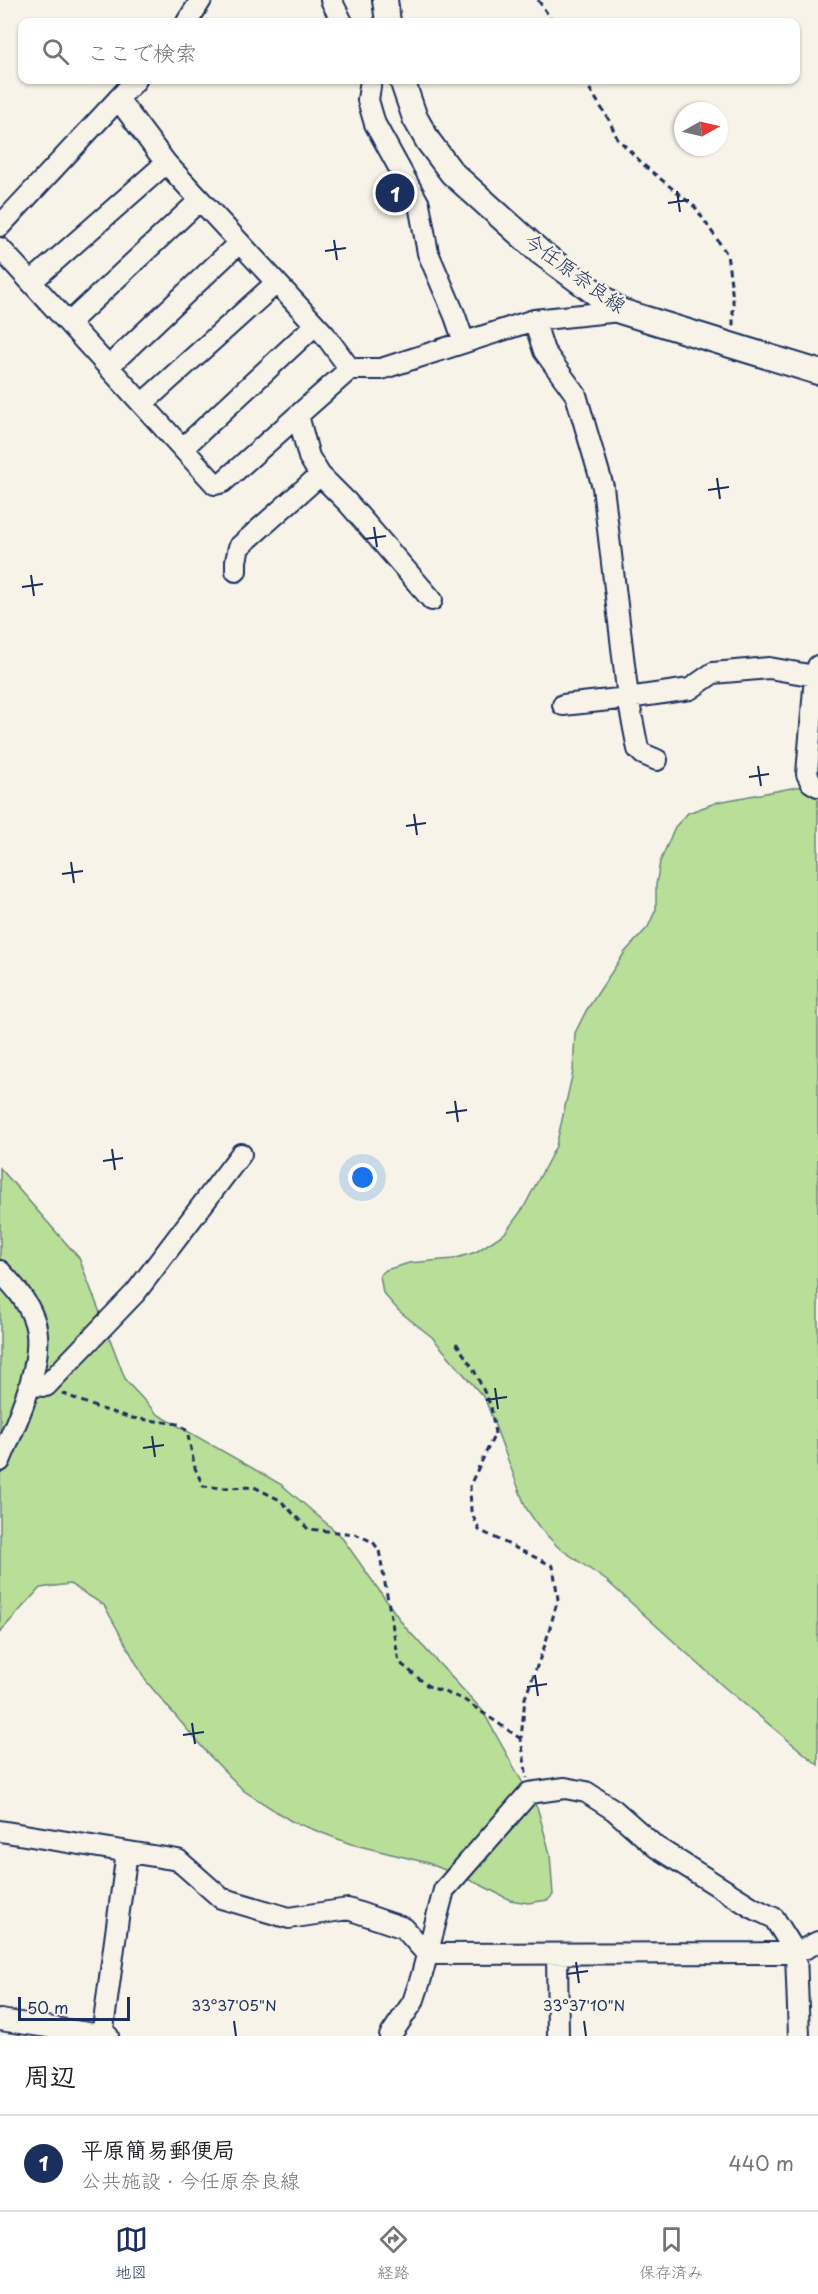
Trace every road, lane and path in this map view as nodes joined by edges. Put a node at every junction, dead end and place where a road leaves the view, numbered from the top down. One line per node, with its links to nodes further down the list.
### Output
1 (201, 0): 5 (street)
2 (331, 0): 6 (street)
3 (385, 0): 7 (main road)
4 (538, 0): 8 (path)
5 (190, 18)
6 (340, 18)
7 (387, 18)
8 (550, 18)
9 (132, 84): 13 (street)
10 (370, 84): 25 (street)
11 (403, 84): 21 (main road, 今任原奈良線)
12 (586, 84): 26 (path)
13 (118, 99): 14 (street); 16 (street)
14 (166, 163): 15 (street); 19 (street)
15 (200, 200): 17 (street); 23 (street)
16 (0, 226)
17 (239, 243): 20 (street); 27 (street)
18 (0, 248): 19 (street)
19 (31, 282): 23 (street)
20 (276, 283): 24 (street); 30 (street)
21 (620, 311): 22 (street); 26 (main road, 今任原奈良線)
22 (534, 320): 25 (street); 37 (street)
23 (69, 323): 27 (street)
24 (315, 325): 28 (street); 32 (street)
25 (464, 342): 28 (street)
26 (734, 348): 29 (main road, 今任原奈良線)
27 (108, 367): 30 (street)
28 (350, 369): 31 (street)
29 (818, 372)
30 (142, 404): 32 (street)
31 (298, 415): 32 (street); 33 (street)
32 (183, 448)
33 (320, 475): 34 (street); 35 (street)
34 (236, 571)
35 (432, 600)
36 (817, 673): 37 (street); 40 (street)
37 (628, 698): 38 (street); 39 (street)
38 (563, 705)
39 (657, 760)
40 (818, 786)
41 (241, 1154): 44 (street)
42 (0, 1271): 44 (street)
43 (456, 1343): 46 (path)
44 (38, 1386): 45 (street); 46 (path)
45 (0, 1461)
46 (521, 1739): 47 (path)
47 (529, 1793): 51 (street); 52 (street)
48 (0, 1831): 49 (street)
49 (127, 1852): 52 (street); 55 (street)
50 (818, 1942): 51 (street)
51 (796, 1953): 53 (street); 58 (street)
52 (427, 1954): 53 (street); 56 (street)
53 (557, 1954): 57 (street)
54 (0, 2020): 55 (street)
55 (104, 2036)
56 (390, 2036)
57 (558, 2036)
58 (799, 2036)

